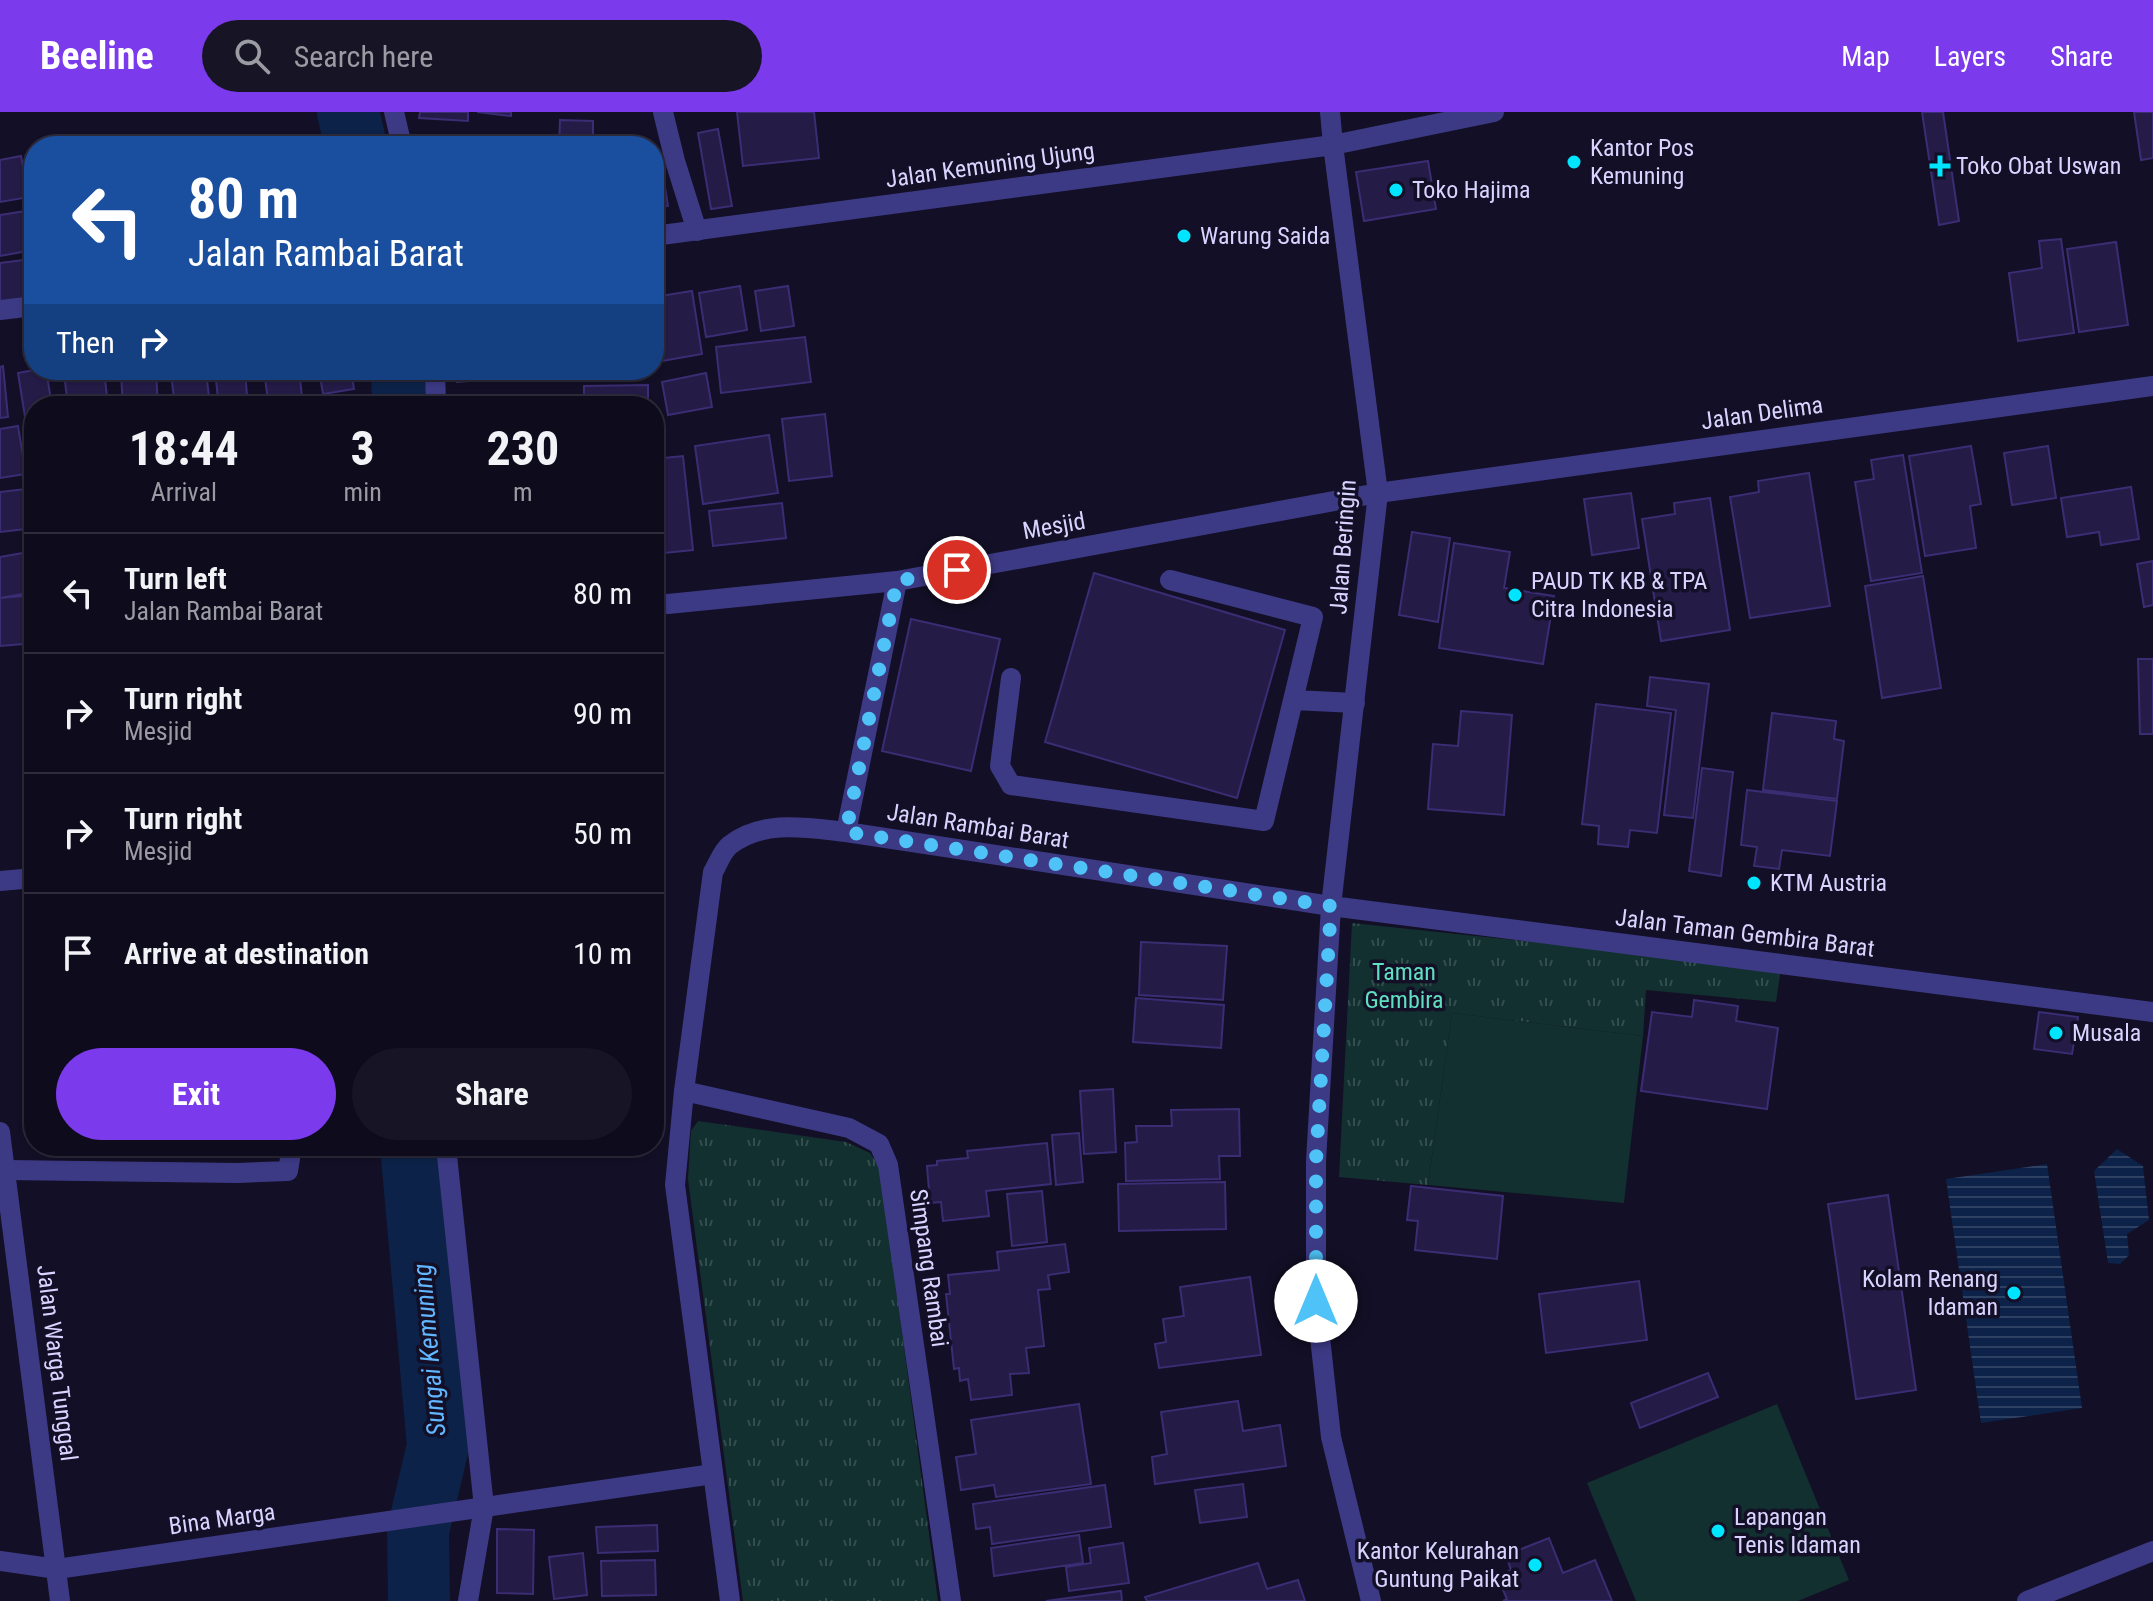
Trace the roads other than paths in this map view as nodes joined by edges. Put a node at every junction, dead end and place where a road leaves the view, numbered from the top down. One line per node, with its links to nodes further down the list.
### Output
1 (394, 112): 5 (street)
2 (663, 112): 7 (street)
3 (1330, 112): 6 (street, Jalan Beringin)
4 (1494, 112): 6 (street, Jalan Kemuning Ujung)
5 (400, 136)
6 (1333, 145): 7 (street, Jalan Kemuning Ujung); 12 (street, Jalan Beringin)
7 (697, 231): 8 (street, Jalan Kemuning Ujung)
8 (664, 235)
9 (24, 307): 10 (street)
10 (0, 310)
11 (2153, 386): 12 (street, Jalan Delima)
12 (1378, 493): 14 (street, Mesjid); 18 (street, Jalan Beringin)
13 (1170, 580): 17 (street)
14 (897, 581): 15 (street, Mesjid); 19 (street)
15 (664, 604)
16 (1011, 678): 17 (street)
17 (1294, 700): 18 (street)
18 (1355, 703): 22 (street, Jalan Beringin)
19 (846, 832): 22 (street, Jalan Rambai Barat); 24 (street, Jalan Rambai Barat)
20 (24, 879): 21 (street)
21 (0, 881)
22 (1331, 906): 23 (street, Jalan Taman Gembira Barat); 38 (street, Jalan Beringin)
23 (2153, 1012)
24 (684, 1091): 29 (street, Jalan Rambai Barat); 37 (street, Simpang Rambai)
25 (0, 1132): 28 (street, Jalan Warga Tunggal)
26 (290, 1156): 28 (street)
27 (447, 1156): 30 (street)
28 (5, 1170): 33 (street, Jalan Warga Tunggal)
29 (713, 1474): 30 (street); 36 (street, Jalan Rambai Barat)
30 (480, 1508): 33 (street, Bina Marga); 35 (street)
31 (2153, 1551): 39 (street)
32 (0, 1561): 33 (street, Bina Marga)
33 (57, 1569): 34 (street, Jalan Warga Tunggal)
34 (60, 1601)
35 (468, 1601)
36 (730, 1601)
37 (951, 1601)
38 (1371, 1601)
39 (2027, 1601)

